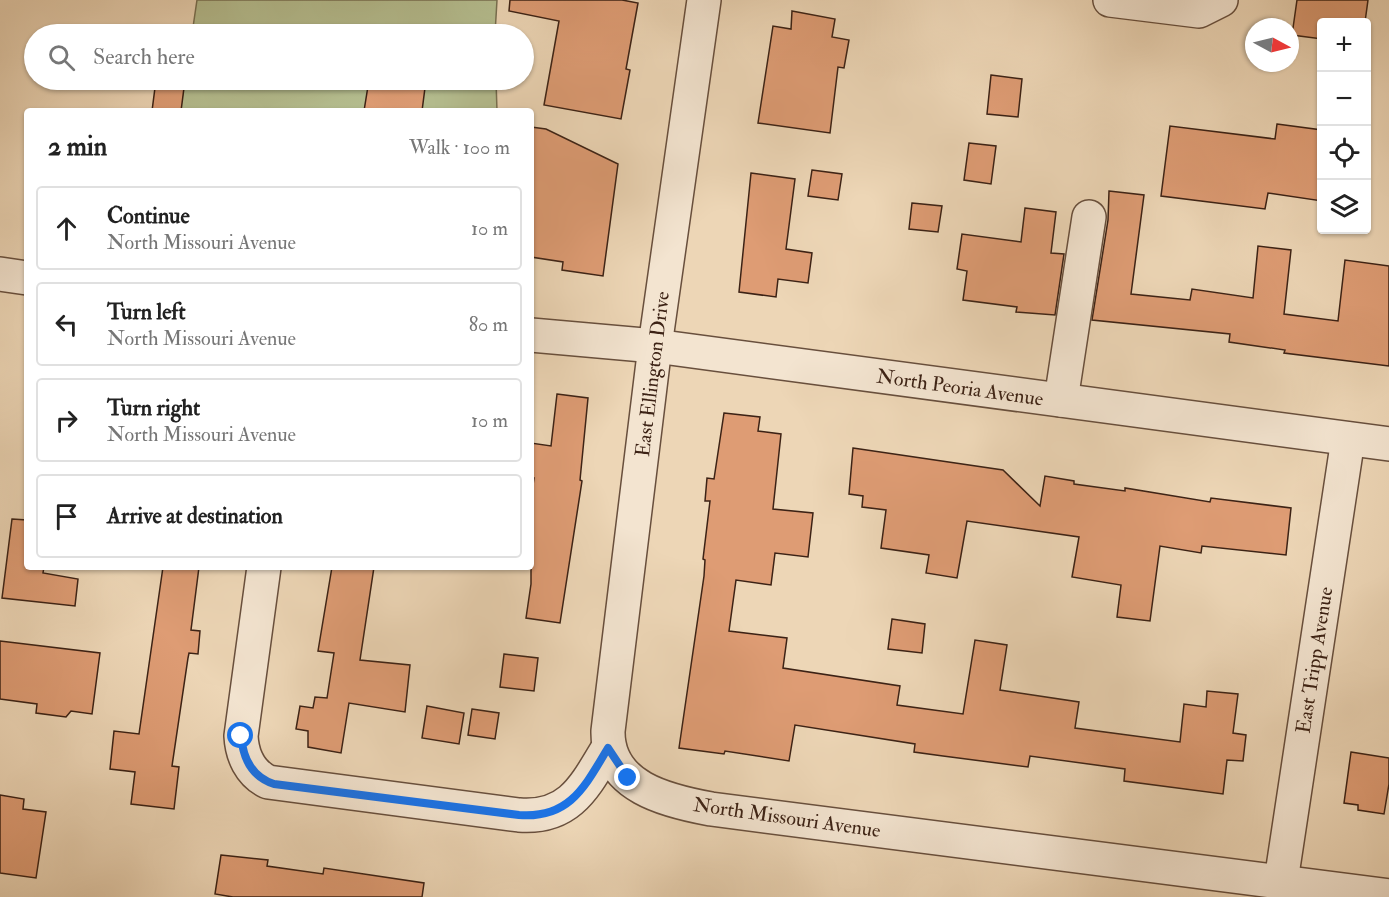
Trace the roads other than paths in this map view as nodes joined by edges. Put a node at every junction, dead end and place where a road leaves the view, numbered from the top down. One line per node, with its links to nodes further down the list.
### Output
1 (704, 0): 8 (street, East Ellington Drive)
2 (1110, 0): 3 (street)
3 (1221, 0)
4 (1089, 216): 9 (street)
5 (0, 274): 6 (street)
6 (24, 278)
7 (534, 335): 8 (street, North Peoria Avenue)
8 (655, 346): 9 (street, North Peoria Avenue); 13 (street, East Ellington Drive)
9 (1061, 400): 10 (street, North Peoria Avenue)
10 (1348, 439): 11 (street, North Peoria Avenue); 14 (street, East Tripp Avenue)
11 (1389, 444)
12 (264, 570): 13 (street)
13 (608, 748): 14 (street, North Missouri Avenue)
14 (1281, 881): 15 (street, North Missouri Avenue)
15 (1389, 896)

